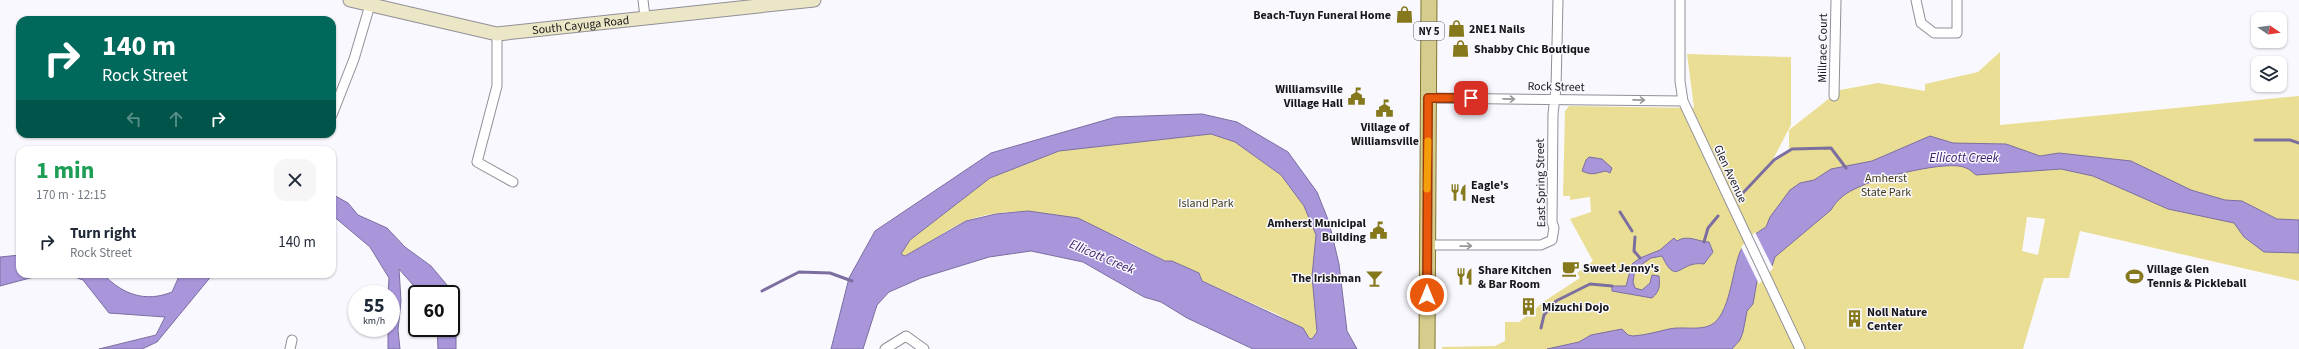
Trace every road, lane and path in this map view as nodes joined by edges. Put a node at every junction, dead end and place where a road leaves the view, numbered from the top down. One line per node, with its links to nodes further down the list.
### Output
1 (350, 0): 10 (street, South Cayuga Road)
2 (643, 0): 11 (street)
3 (814, 0): 11 (street, South Cayuga Road)
4 (1429, 0): 14 (main road, NY 5)
5 (1558, 0): 15 (street, East Spring Street)
6 (1680, 0): 16 (street, Glen Avenue)
7 (1836, 0): 13 (street, Millrace Court)
8 (1916, 0): 9 (street)
9 (1957, 0)
10 (370, 5): 12 (street, South Cayuga Road); 17 (street)
11 (644, 17): 12 (street, South Cayuga Road)
12 (497, 34): 18 (street)
13 (1834, 96)
14 (1428, 98): 15 (street, Rock Street, one-way to 15); 19 (main road, NY 5)
15 (1555, 99): 16 (street, Rock Street, one-way to 16); 19 (street, East Spring Street, one-way to 15)
16 (1683, 101): 23 (street, Glen Avenue)
17 (336, 105)
18 (513, 182)
19 (1427, 245): 22 (main road, NY 5)
20 (885, 349): 21 (street)
21 (924, 349)
22 (1427, 349)
23 (1800, 349)

